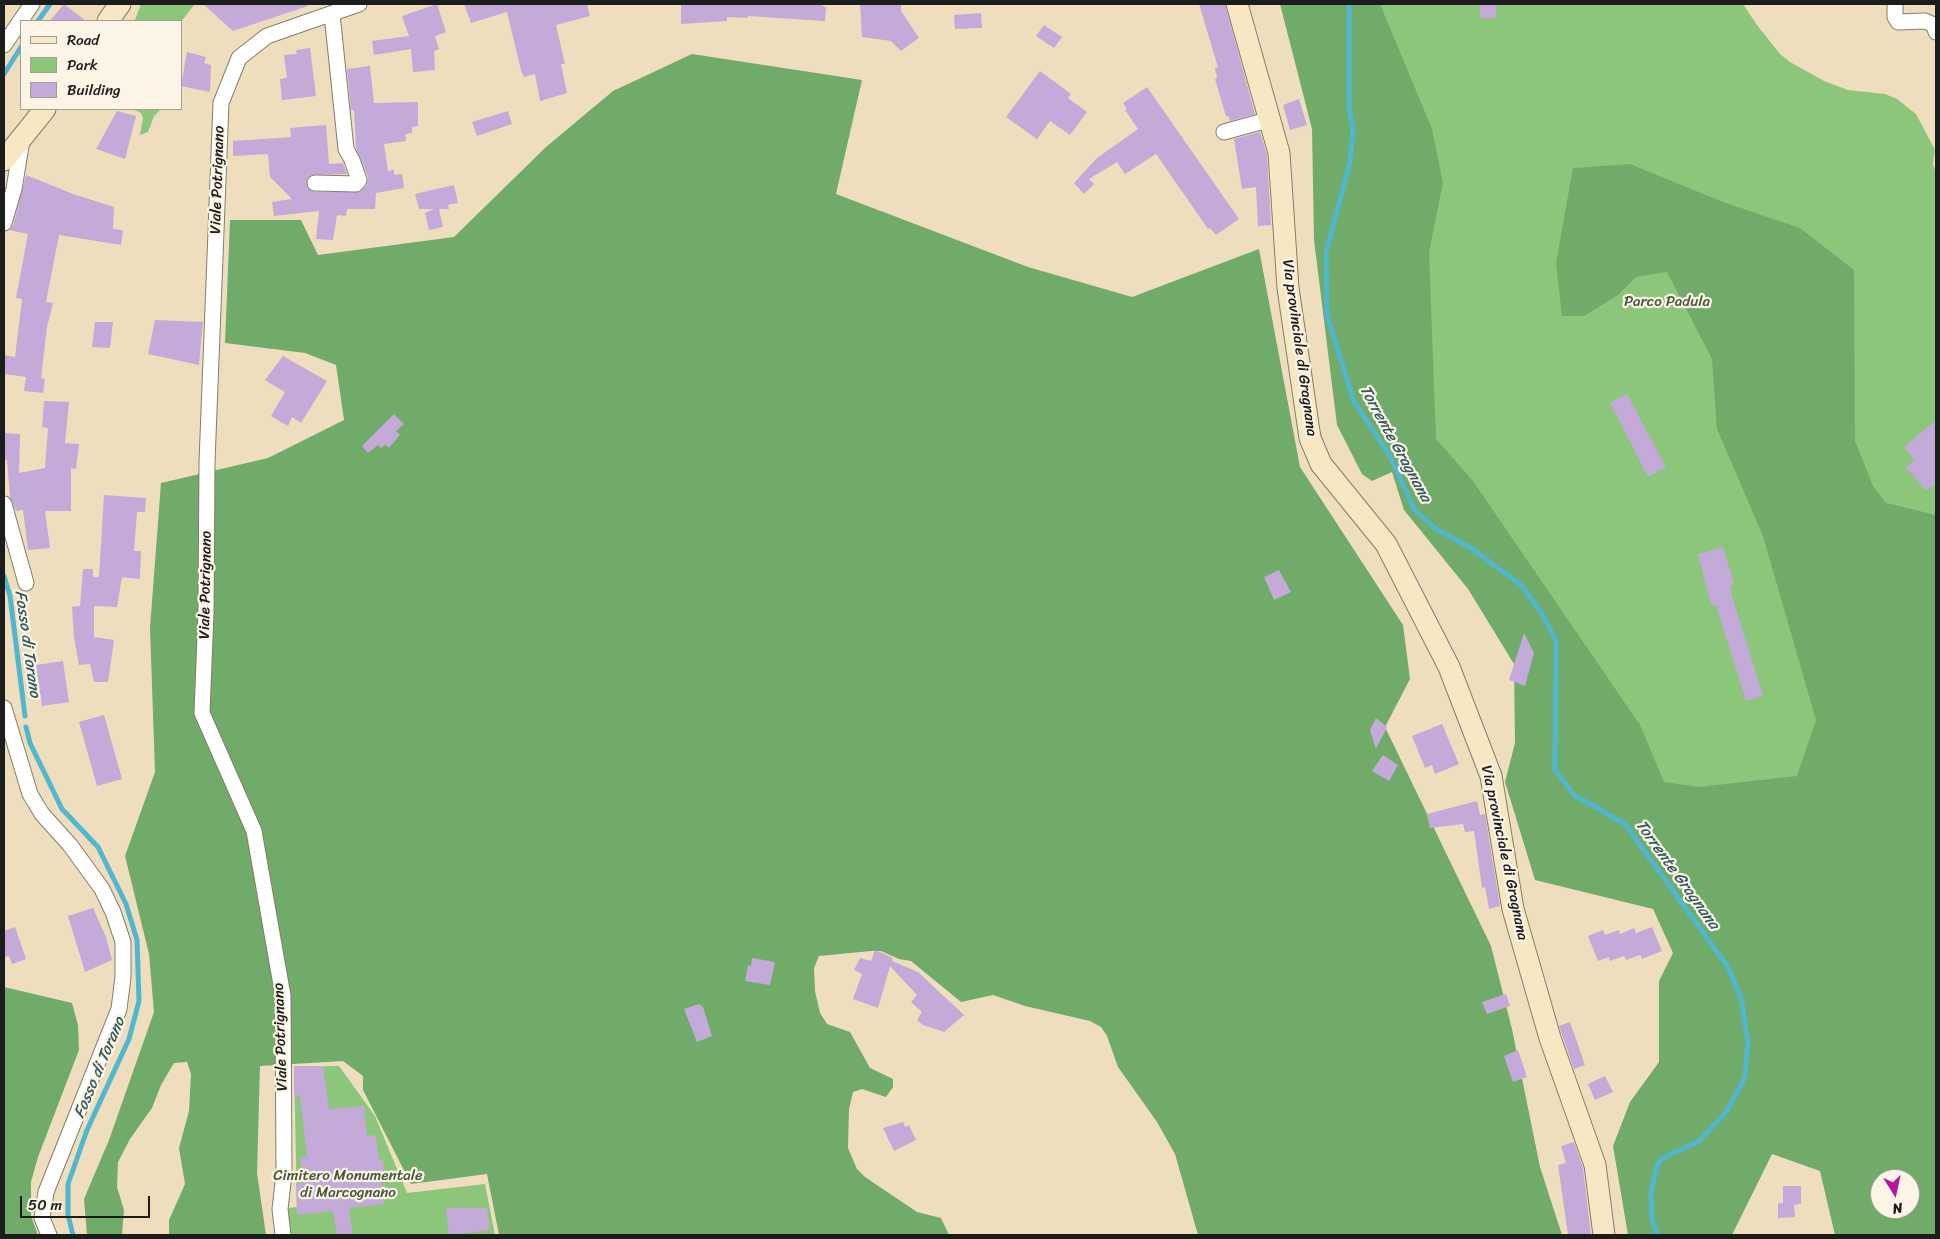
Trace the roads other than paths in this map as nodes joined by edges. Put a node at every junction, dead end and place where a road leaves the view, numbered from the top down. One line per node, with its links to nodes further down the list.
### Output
1 (32, 4): 7 (street)
2 (120, 4): 8 (main road)
3 (359, 4): 6 (street, Viale Potrignano)
4 (1237, 4): 13 (main road, Via provinciale di Gragnana)
5 (1895, 4): 10 (street)
6 (332, 14): 17 (street); 23 (street, Viale Potrignano)
7 (21, 20)
8 (109, 20)
9 (20, 22): 11 (street)
10 (1936, 32)
11 (4, 45)
12 (44, 110): 15 (main road)
13 (1271, 119): 14 (street); 24 (main road, Via provinciale di Gragnana)
14 (1224, 132)
15 (22, 140): 16 (main road); 18 (street)
16 (4, 160)
17 (315, 183)
18 (4, 223)
19 (4, 504): 20 (street)
20 (26, 583)
21 (4, 708): 22 (street)
22 (49, 1235)
23 (283, 1235)
24 (1604, 1235)

